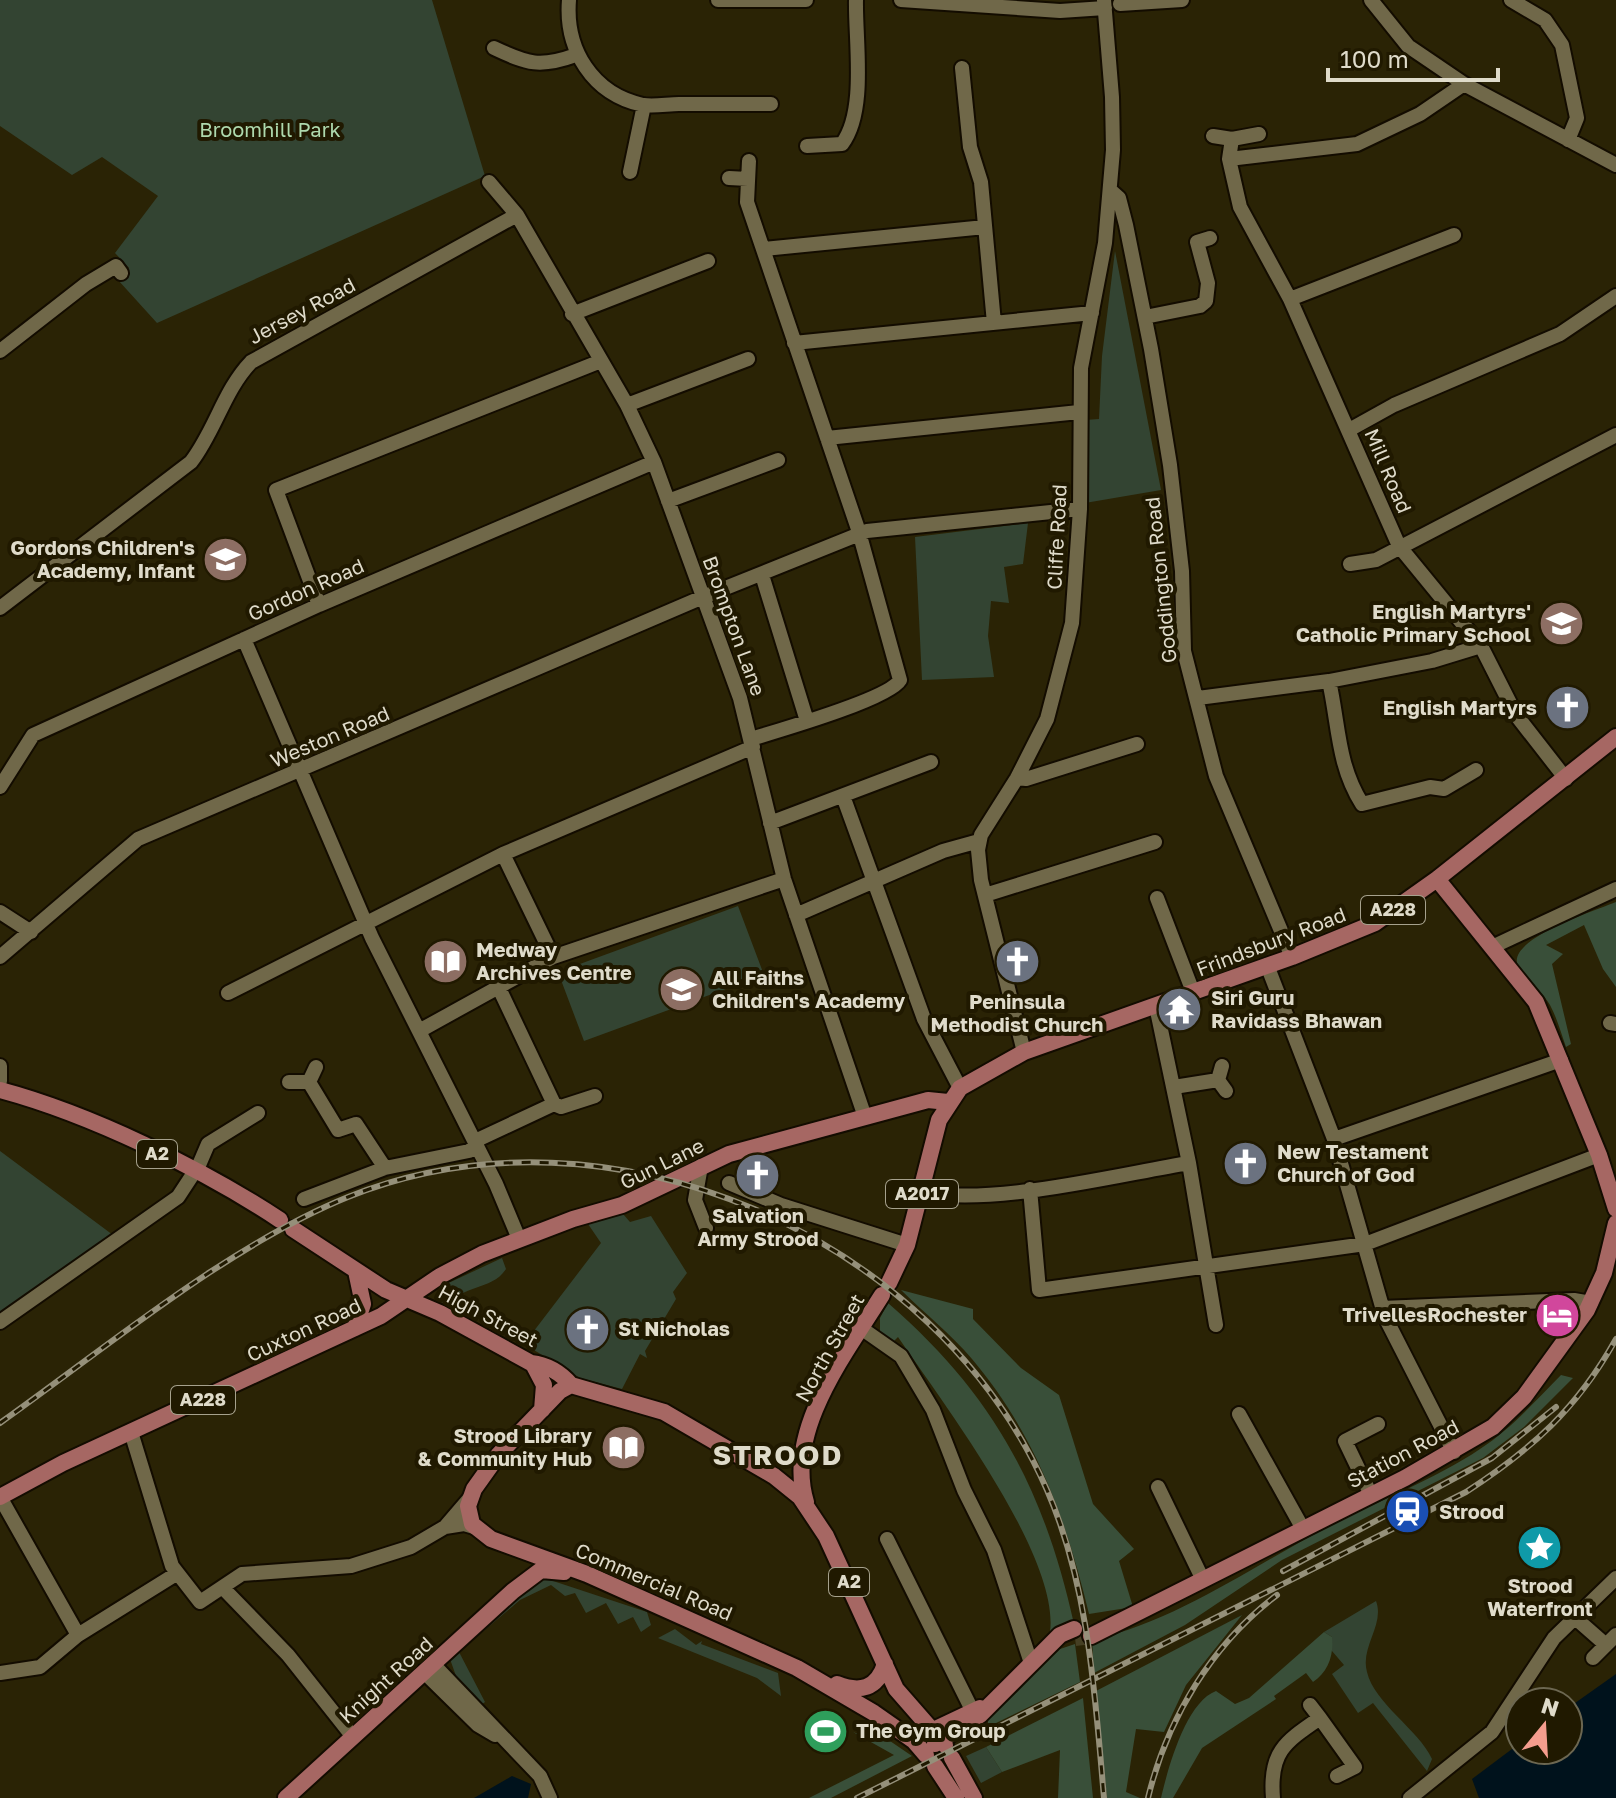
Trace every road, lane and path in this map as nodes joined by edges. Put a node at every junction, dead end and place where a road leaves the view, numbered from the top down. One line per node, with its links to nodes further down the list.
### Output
1 (569, 0): 13 (street)
2 (718, 0): 3 (street)
3 (806, 0)
4 (856, 0): 21 (street)
5 (901, 0): 10 (street)
6 (1182, 0): 8 (street)
7 (1371, 0): 15 (street)
8 (1150, 1): 10 (street)
9 (1513, 1): 11 (street); 20 (street)
10 (1109, 4): 29 (street, Cliffe Road)
11 (1506, 17)
12 (494, 48): 13 (street)
13 (576, 55): 17 (street)
14 (962, 68): 31 (street)
15 (1464, 84): 20 (street); 22 (street)
16 (771, 104): 17 (street)
17 (644, 105): 25 (street)
18 (1259, 134): 22 (street)
19 (1213, 136): 22 (street)
20 (1568, 140): 24 (street)
21 (807, 146)
22 (1230, 149): 38 (street, Mill Road)
23 (749, 161): 27 (street)
24 (1616, 165)
25 (630, 172)
26 (729, 178): 27 (street)
27 (748, 179): 34 (street)
28 (489, 182): 30 (street, Brompton Lane)
29 (1110, 190): 39 (street, Cliffe Road); 41 (street, Goddington Road)
30 (517, 215): 40 (street, Brompton Lane); 62 (street, Jersey Road)
31 (985, 227): 34 (street); 42 (street)
32 (1454, 235): 38 (street)
33 (1210, 238): 41 (street)
34 (764, 249): 43 (street)
35 (708, 261): 40 (street)
36 (121, 273): 44 (street)
37 (1616, 296): 49 (street)
38 (1290, 299): 49 (street, Mill Road)
39 (1092, 313): 42 (street); 48 (street, Cliffe Road)
40 (572, 314): 46 (street, Brompton Lane)
41 (1145, 317): 66 (street, Goddington Road)
42 (994, 323): 43 (street)
43 (794, 343): 51 (street)
44 (0, 351)
45 (748, 359): 47 (street)
46 (601, 361): 47 (street, Brompton Lane); 61 (street)
47 (627, 405): 53 (street, Brompton Lane)
48 (1079, 412): 51 (street); 55 (street, Cliffe Road)
49 (1349, 430): 57 (street, Mill Road)
50 (1616, 435): 57 (street)
51 (827, 438): 56 (street)
52 (778, 460): 54 (street)
53 (654, 462): 54 (street, Brompton Lane); 61 (street, Gordon Road)
54 (668, 501): 60 (street, Brompton Lane)
55 (1080, 509): 56 (street, Weston Road); 74 (street, Cliffe Road)
56 (859, 532): 59 (street, Weston Road); 67 (street)
57 (1399, 546): 58 (street); 64 (street, Mill Road)
58 (1350, 564)
59 (762, 575): 60 (street, Weston Road); 67 (street)
60 (703, 597): 69 (street, Brompton Lane); 73 (street, Weston Road)
61 (319, 605): 63 (street, Gordon Road)
62 (0, 608)
63 (244, 639): 73 (street); 76 (street, Gordon Road)
64 (1481, 646): 65 (street); 75 (street, Mill Road)
65 (1329, 681): 66 (street); 72 (street)
66 (1198, 698): 95 (street, Goddington Road)
67 (807, 721): 69 (street)
68 (1616, 737): 75 (main road, Frindsbury Road / A228)
69 (752, 743): 78 (street, Brompton Lane); 81 (street)
70 (1137, 744): 74 (street)
71 (931, 762): 77 (street)
72 (1476, 770)
73 (301, 772): 90 (street); 91 (street, Weston Road)
74 (1017, 778): 79 (street, Cliffe Road)
75 (1566, 779): 83 (main road, Frindsbury Road / A228)
76 (0, 787)
77 (843, 796): 78 (street); 84 (street)
78 (770, 823): 82 (street, Brompton Lane)
79 (979, 841): 84 (street); 86 (street)
80 (1155, 842): 86 (street)
81 (503, 854): 90 (street); 94 (street)
82 (784, 879): 89 (street, Brompton Lane); 94 (street)
83 (1437, 879): 92 (main road); 95 (main road, Frindsbury Road / A228)
84 (875, 883): 89 (street); 111 (street)
85 (1616, 889): 92 (street)
86 (985, 895): 102 (street)
87 (1157, 898): 98 (street)
88 (0, 912): 91 (street)
89 (796, 915): 117 (street, Brompton Lane)
90 (366, 923): 99 (street); 101 (street)
91 (31, 932): 93 (street, Weston Road)
92 (1492, 947): 103 (main road)
93 (0, 957)
94 (553, 957): 97 (street)
95 (1292, 957): 96 (main road, Frindsbury Road / A228)
96 (1267, 965): 98 (main road, Frindsbury Road / A228); 118 (street)
97 (498, 986): 101 (street); 115 (street)
98 (1193, 992): 100 (main road, Frindsbury Road / A228)
99 (228, 993)
100 (1156, 1006): 102 (main road, Frindsbury Road / A228); 110 (street)
101 (419, 1031): 119 (street)
102 (1024, 1052): 111 (main road, Frindsbury Road / A228)
103 (1561, 1060): 118 (street); 120 (main road)
104 (0, 1066): 107 (street)
105 (316, 1067): 109 (street)
106 (1222, 1079): 110 (street)
107 (0, 1081)
108 (289, 1082): 109 (street)
109 (309, 1082): 123 (street)
110 (1174, 1087): 121 (street)
111 (960, 1088): 114 (main road, Frindsbury Road / A228)
112 (0, 1090): 124 (main road, A2)
113 (595, 1096): 115 (street)
114 (948, 1102): 117 (main road, Gun Lane / A228); 127 (main road, North Street / A2017)
115 (554, 1104): 119 (street)
116 (258, 1113): 124 (street)
117 (865, 1117): 122 (main road, Gun Lane / A228)
118 (1334, 1139): 133 (street)
119 (476, 1143): 123 (street); 132 (street)
120 (1599, 1155): 129 (main road); 133 (street)
121 (1189, 1163): 126 (street); 135 (street)
122 (701, 1166): 131 (street); 132 (main road, Gun Lane / A228)
123 (385, 1168): 128 (street)
124 (195, 1172): 136 (main road, A2); 140 (street)
125 (729, 1183): 134 (street)
126 (1030, 1189): 127 (street); 135 (street)
127 (923, 1192): 134 (main road, North Street / A2017)
128 (304, 1199)
129 (1616, 1209)
130 (1616, 1223): 138 (main road, Station Road)
131 (706, 1228)
132 (519, 1239): 137 (main road, Gun Lane / A228)
133 (1365, 1244): 135 (street); 139 (street)
134 (907, 1245): 143 (main road, North Street / A2017)
135 (1207, 1266): 141 (street)
136 (356, 1271): 137 (main road, A2); 142 (main road)
137 (406, 1301): 142 (main road, Cuxton Road / A228); 144 (main road, High Street / A2)
138 (1591, 1303): 139 (street); 150 (main road, Station Road)
139 (1382, 1308): 150 (street)
140 (0, 1322)
141 (1216, 1325)
142 (355, 1328): 149 (main road, Cuxton Road / A228)
143 (861, 1328): 151 (main road, North Street / A2017); 173 (street)
144 (533, 1364): 145 (main road, High Street / A2); 146 (main road)
145 (571, 1385): 146 (main road); 152 (main road, High Street / A2)
146 (542, 1410): 156 (main road)
147 (1239, 1414): 160 (street)
148 (1378, 1424): 154 (street)
149 (131, 1432): 155 (main road, Cuxton Road / A228); 163 (street)
150 (1454, 1452): 154 (main road, Station Road)
151 (801, 1466): 152 (main road); 157 (main road, North Street / A2017)
152 (774, 1476): 157 (main road, High Street / A2)
153 (1158, 1487): 166 (street)
154 (1371, 1495): 160 (main road, Station Road)
155 (0, 1497): 170 (street)
156 (469, 1499): 158 (street); 159 (main road)
157 (806, 1504): 174 (main road, High Street / A2)
158 (445, 1527): 159 (street); 167 (street)
159 (474, 1527): 162 (main road, Commercial Road)
160 (1303, 1529): 166 (main road, Station Road)
161 (887, 1539): 179 (street)
162 (504, 1545): 165 (main road, Commercial Road); 168 (main road)
163 (176, 1574): 167 (street); 170 (street)
164 (1616, 1578): 169 (street)
165 (594, 1580): 168 (main road, Knight Road); 177 (main road, Commercial Road)
166 (1203, 1580): 173 (main road, Station Road)
167 (223, 1588): 181 (street)
168 (513, 1591): 175 (main road, Knight Road)
169 (1573, 1616): 171 (street); 190 (street)
170 (78, 1635): 176 (street)
171 (1611, 1640): 172 (street)
172 (1593, 1658)
173 (1031, 1663): 179 (main road, Station Road)
174 (885, 1664): 177 (main road, Commercial Road); 182 (main road, High Street / A2)
175 (430, 1669): 181 (main road, Knight Road); 186 (street)
176 (0, 1673)
177 (817, 1678): 183 (main road, Commercial Road)
178 (1310, 1705): 180 (street)
179 (977, 1712): 182 (main road, Station Road)
180 (1320, 1718): 184 (street); 189 (street)
181 (353, 1737): 185 (main road, Knight Road)
182 (943, 1743): 183 (main road, Station Road); 188 (main road, High Street / A2)
183 (924, 1753): 187 (main road)
184 (1337, 1776)
185 (286, 1798)
186 (550, 1798)
187 (956, 1798)
188 (974, 1798)
189 (1273, 1798)
190 (1410, 1798)

